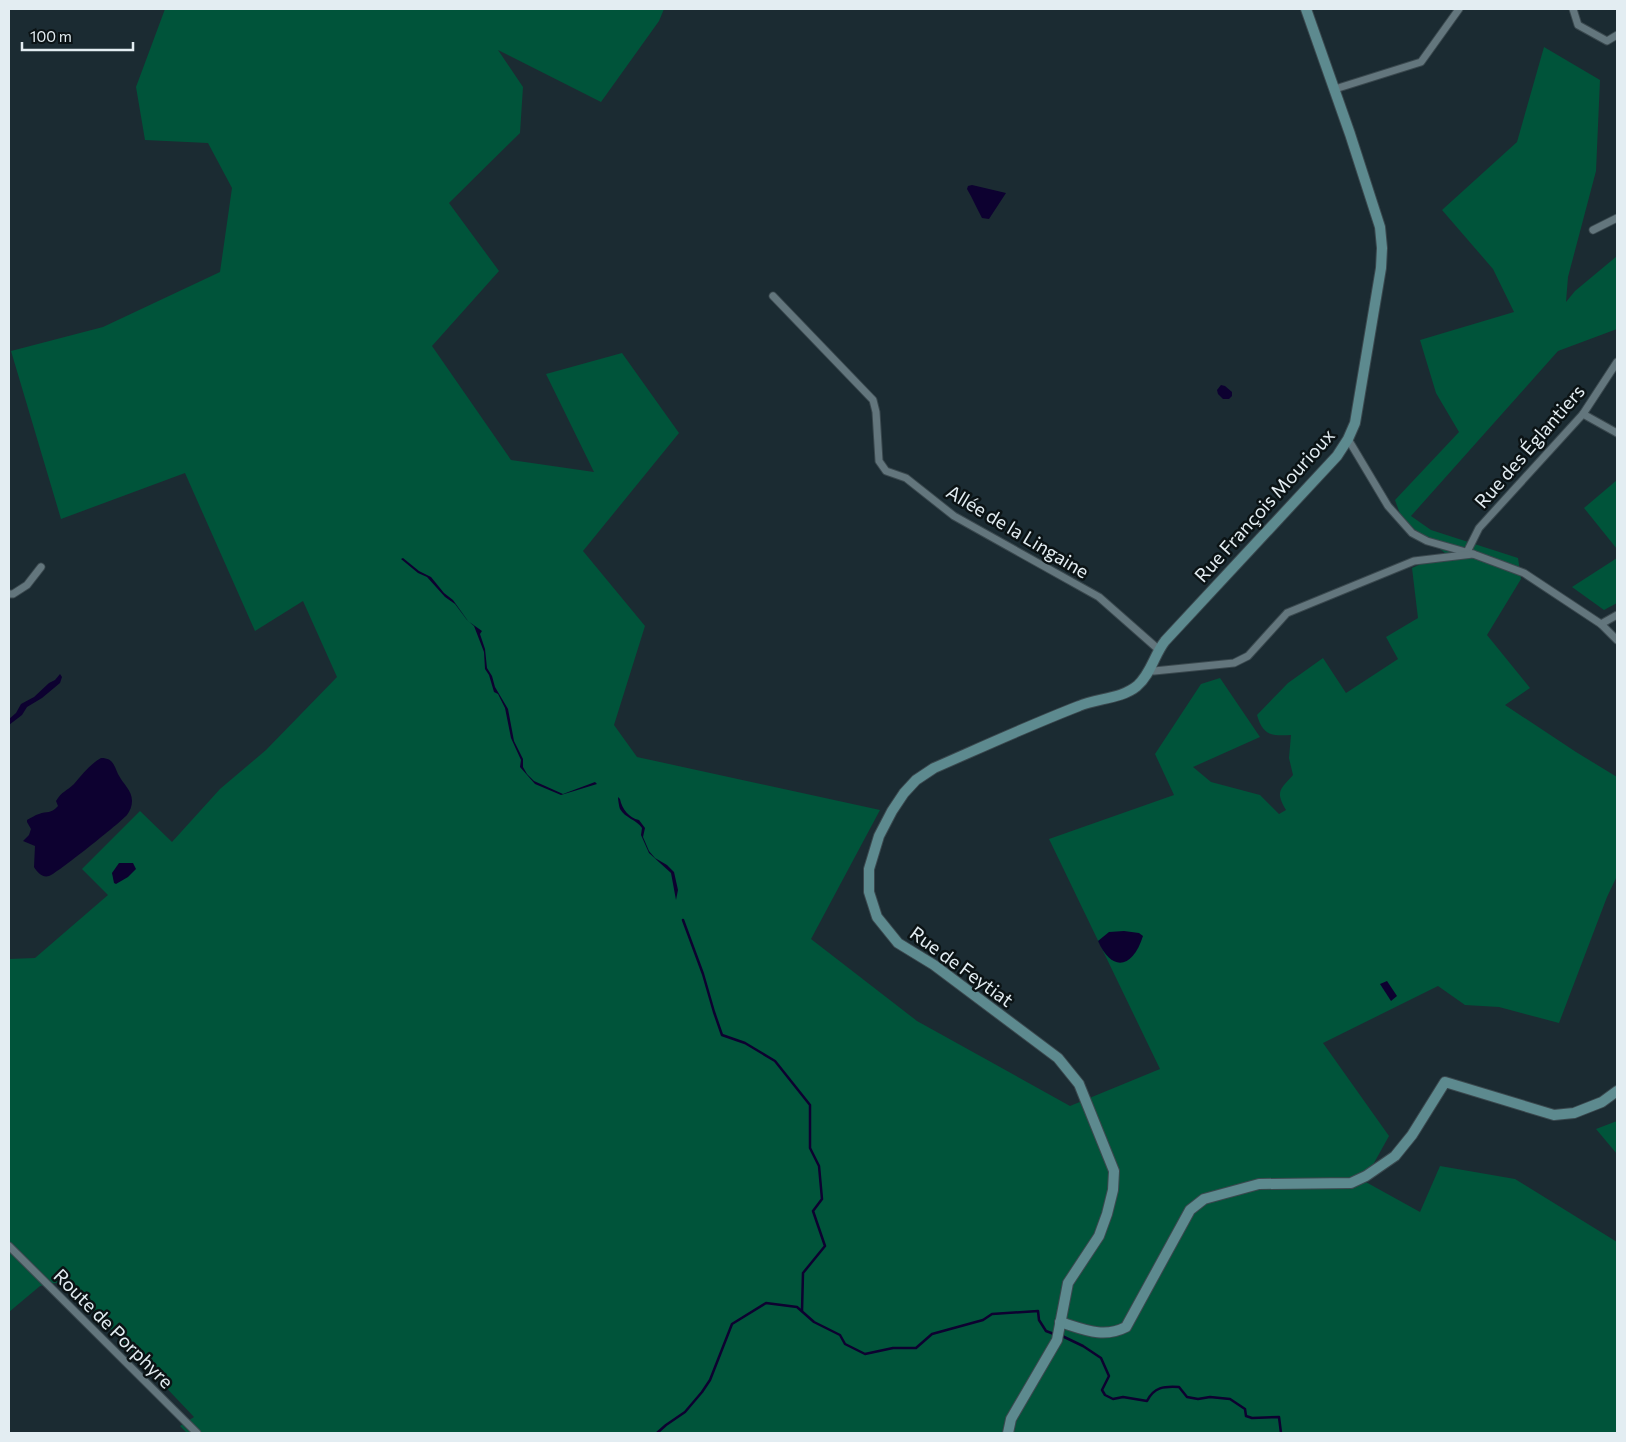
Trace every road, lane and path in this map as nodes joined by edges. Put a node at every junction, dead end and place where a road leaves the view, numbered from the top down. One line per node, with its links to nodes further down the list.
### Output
1 (1306, 9): 5 (street, Rue François Mourioux)
2 (1459, 9): 5 (street)
3 (1573, 9): 4 (street)
4 (1617, 34)
5 (1334, 89): 12 (street, Rue François Mourioux)
6 (1617, 218): 7 (street)
7 (1593, 230)
8 (772, 296): 19 (street, Allée de la Lingaine)
9 (1617, 362): 10 (street, Rue des Églantiers)
10 (1583, 414): 11 (street); 13 (street, Rue des Églantiers)
11 (1617, 433)
12 (1348, 439): 13 (street); 19 (street, Rue François Mourioux)
13 (1470, 553): 17 (street); 20 (street)
14 (41, 567): 15 (street)
15 (9, 594)
16 (1617, 615): 17 (street)
17 (1601, 624): 18 (street)
18 (1617, 640)
19 (1158, 649): 20 (street, Rue François Mourioux)
20 (1149, 670): 21 (street, Rue François Mourioux)
21 (1108, 698): 24 (street, Rue de Feytiat)
22 (1617, 1092): 24 (street)
23 (9, 1246): 25 (street, Route de Porphyre)
24 (1060, 1326): 26 (street, Rue de Feytiat)
25 (197, 1433)
26 (1008, 1433)

